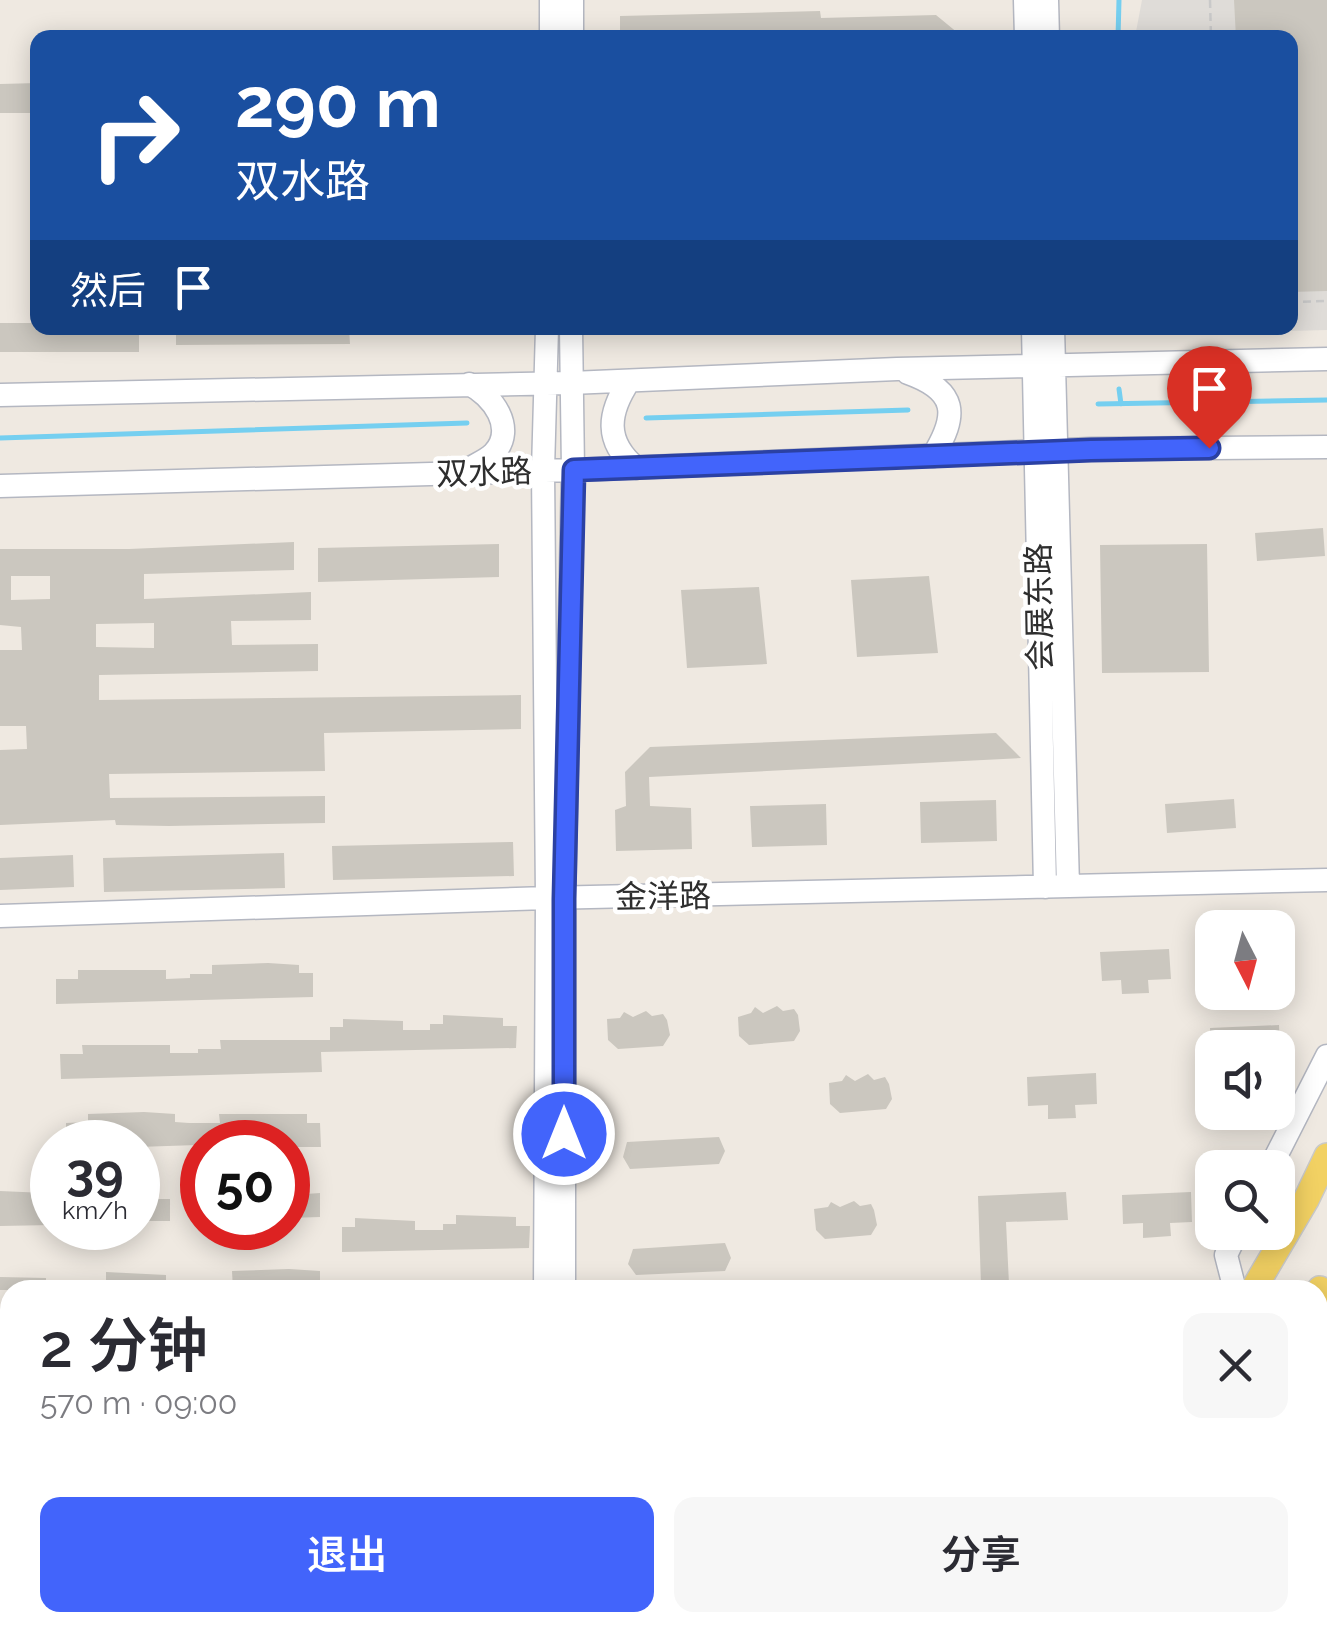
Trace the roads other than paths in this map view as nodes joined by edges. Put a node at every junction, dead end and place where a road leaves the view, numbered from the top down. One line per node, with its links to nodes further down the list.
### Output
1 (551, 0): 5 (main road)
2 (572, 0): 6 (main road)
3 (1026, 0): 7 (main road)
4 (1047, 0): 8 (main road)
5 (551, 30)
6 (572, 30)
7 (1026, 30)
8 (1048, 30)
9 (547, 335): 18 (main road)
10 (571, 335): 19 (main road)
11 (1035, 335): 15 (main road, 会展东路)
12 (1051, 335): 15 (main road, 会展东路)
13 (1327, 359): 14 (main road)
14 (1100, 364): 15 (main road); 23 (main road)
15 (1044, 366): 16 (main road); 24 (main road, 会展东路)
16 (897, 369): 17 (main road); 25 (main road)
17 (629, 380): 19 (main road); 26 (main road)
18 (546, 382): 19 (main road); 20 (main road); 27 (main road)
19 (571, 383): 28 (main road)
20 (469, 384): 21 (main road); 29 (main road)
21 (0, 395)
22 (1327, 448): 23 (main road, 双水路)
23 (1091, 450): 24 (main road, 双水路)
24 (1045, 452): 25 (main road, 双水路); 32 (main road, 会展东路)
25 (932, 456): 26 (main road, 双水路)
26 (636, 468): 28 (main road, 双水路)
27 (542, 470): 28 (main road, 双水路); 29 (main road, 双水路); 33 (main road)
28 (574, 470): 33 (main road)
29 (462, 472): 30 (main road, 双水路)
30 (0, 486)
31 (1327, 880): 32 (main road, 金洋路)
32 (1056, 887): 33 (main road, 金洋路)
33 (556, 899): 34 (main road, 金洋路); 39 (main road); 40 (main road)
34 (0, 916)
35 (1327, 1056): 36 (main road)
36 (1279, 1150)
37 (1327, 1156): 42 (main road)
38 (1228, 1250): 41 (main road)
39 (545, 1280)
40 (564, 1280)
41 (1232, 1280)
42 (1259, 1280)

